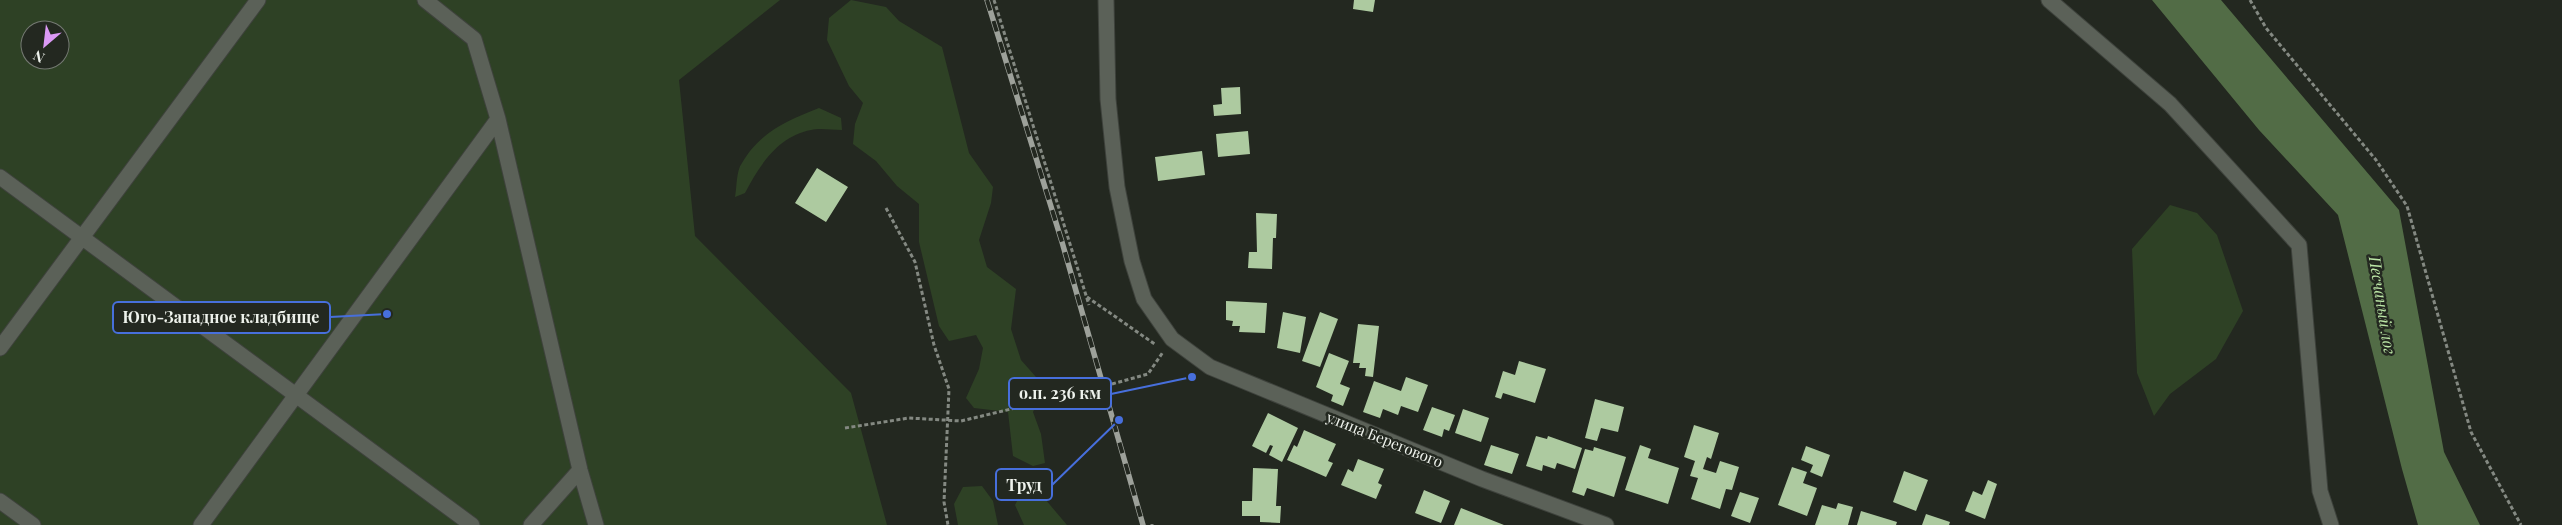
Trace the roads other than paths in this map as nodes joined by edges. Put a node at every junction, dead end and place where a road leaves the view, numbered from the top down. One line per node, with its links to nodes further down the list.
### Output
1 (258, 0): 7 (street)
2 (425, 0): 5 (street)
3 (1106, 0): 17 (street, улица Берегового)
4 (2049, 0): 18 (street)
5 (498, 119): 9 (street); 10 (street)
6 (0, 177): 7 (street)
7 (84, 237): 8 (street); 9 (street)
8 (0, 348)
9 (297, 394): 13 (street); 14 (street)
10 (580, 470): 15 (street); 16 (street)
11 (0, 501): 12 (street)
12 (32, 525)
13 (201, 525)
14 (472, 525)
15 (531, 525)
16 (596, 525)
17 (1606, 525)
18 (2331, 525)

